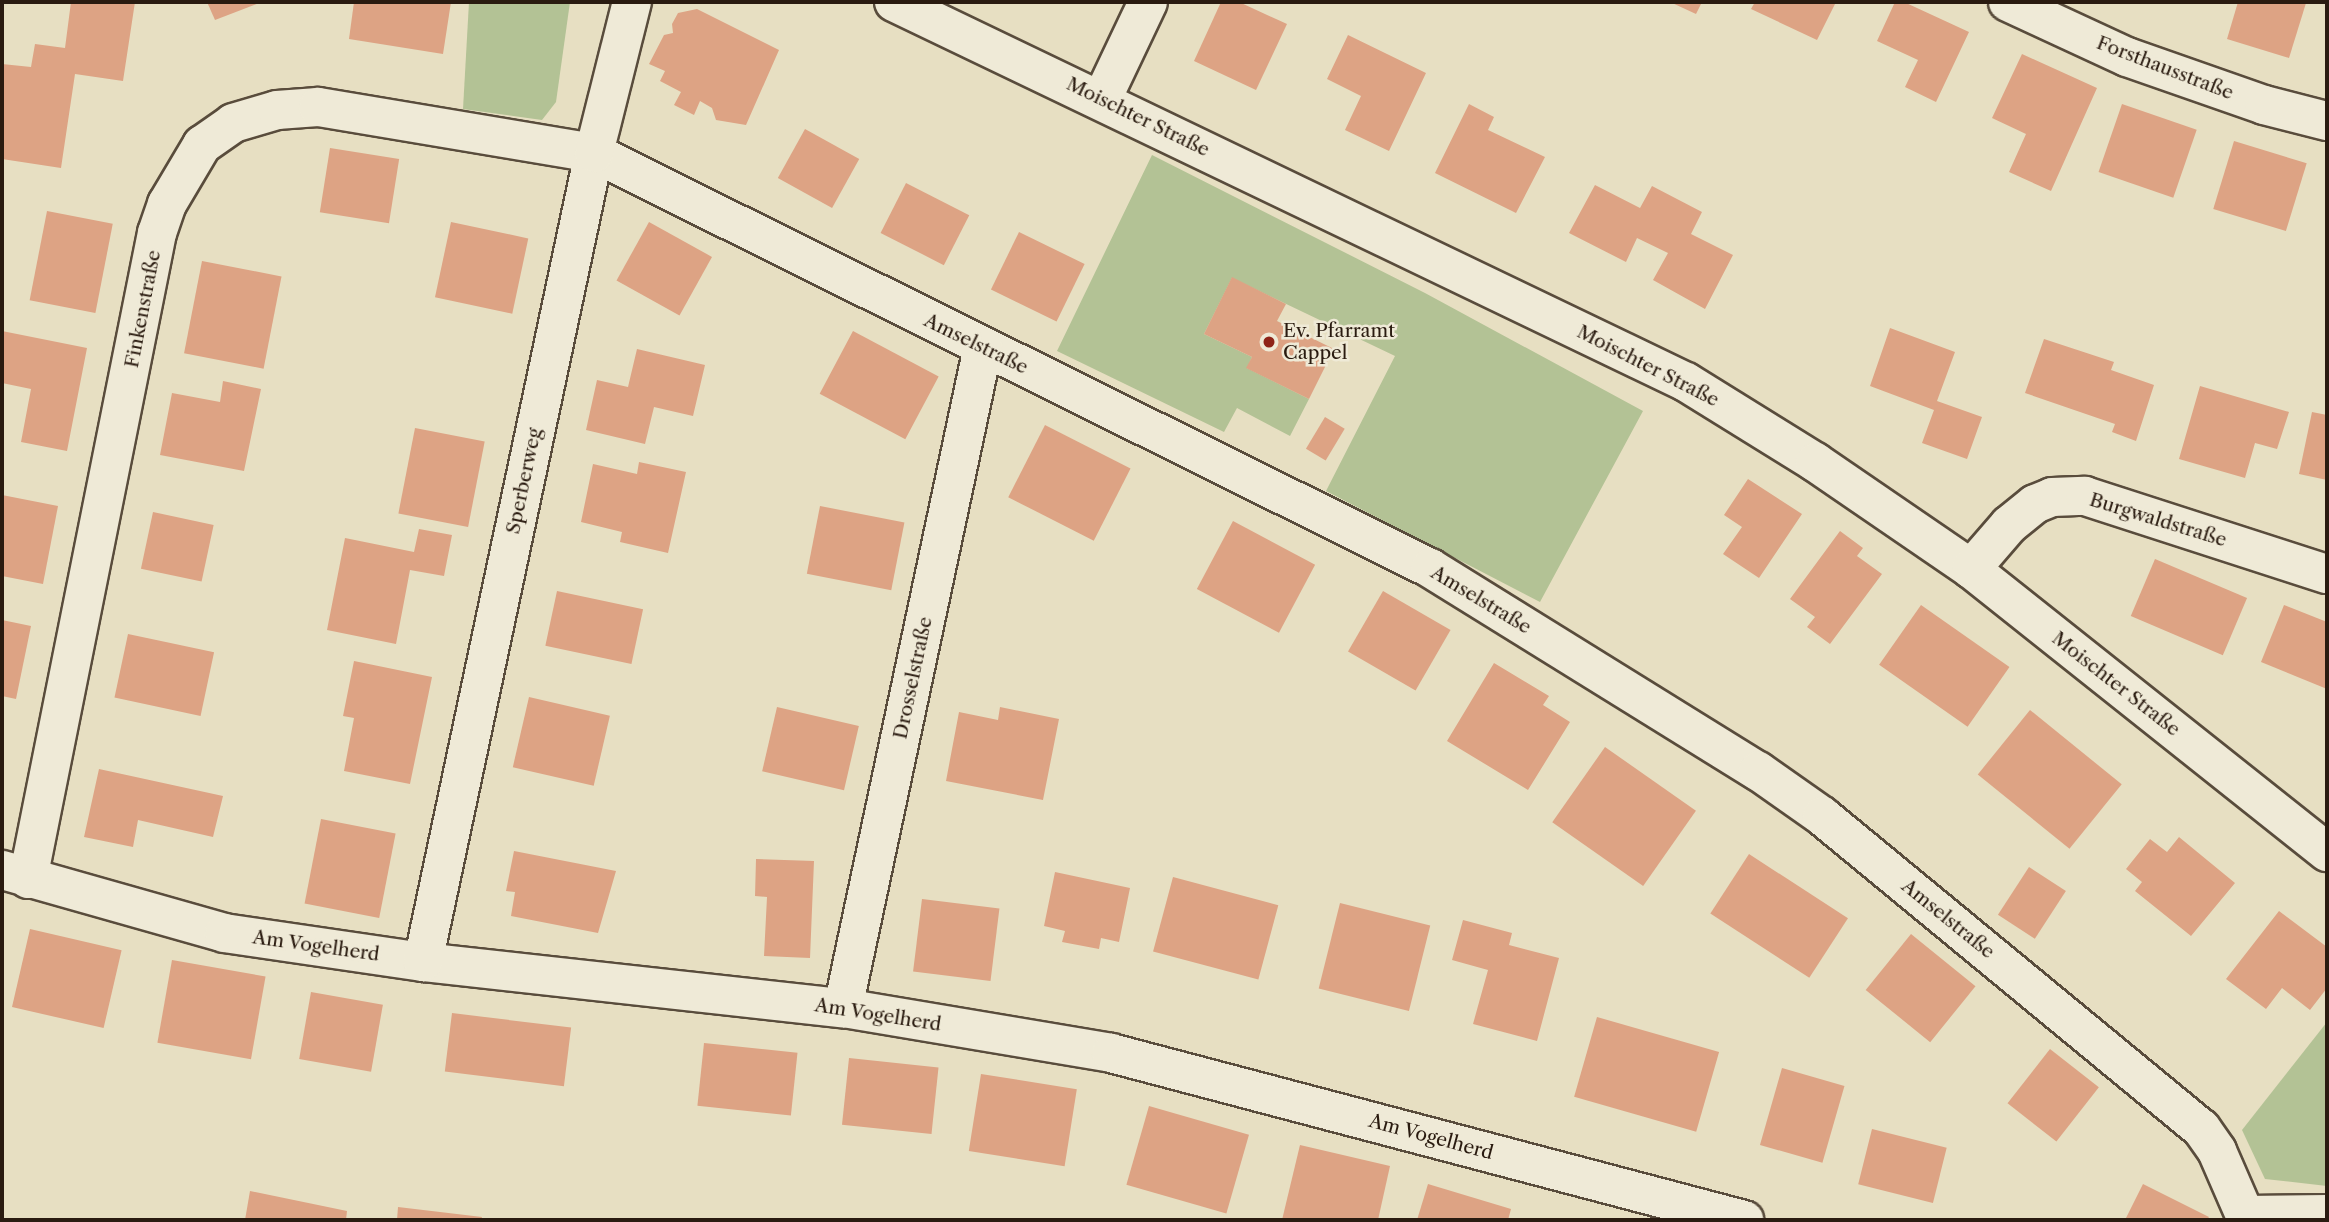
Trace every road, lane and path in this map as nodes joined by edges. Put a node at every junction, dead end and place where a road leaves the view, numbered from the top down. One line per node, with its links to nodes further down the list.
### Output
1 (632, 2): 7 (street, Sperberweg)
2 (894, 2): 5 (street, Moischter Straße)
3 (1148, 2): 5 (street)
4 (2008, 2): 6 (street, Forsthausstraße)
5 (1102, 100): 9 (street, Moischter Straße)
6 (2327, 121)
7 (594, 153): 8 (street, Amselstraße); 12 (street, Finkenstraße); 13 (street, Sperberweg)
8 (983, 347): 14 (street, Drosselstraße); 16 (street, Amselstraße)
9 (1971, 569): 10 (street, Burgwaldstraße); 11 (street, Moischter Straße)
10 (2327, 574)
11 (2327, 852)
12 (15, 874): 13 (street, Am Vogelherd)
13 (422, 962): 14 (street, Am Vogelherd)
14 (843, 1008): 17 (street, Am Vogelherd)
15 (2327, 1213): 16 (street, Amselstraße)
16 (2246, 1218)
17 (1744, 1220)

